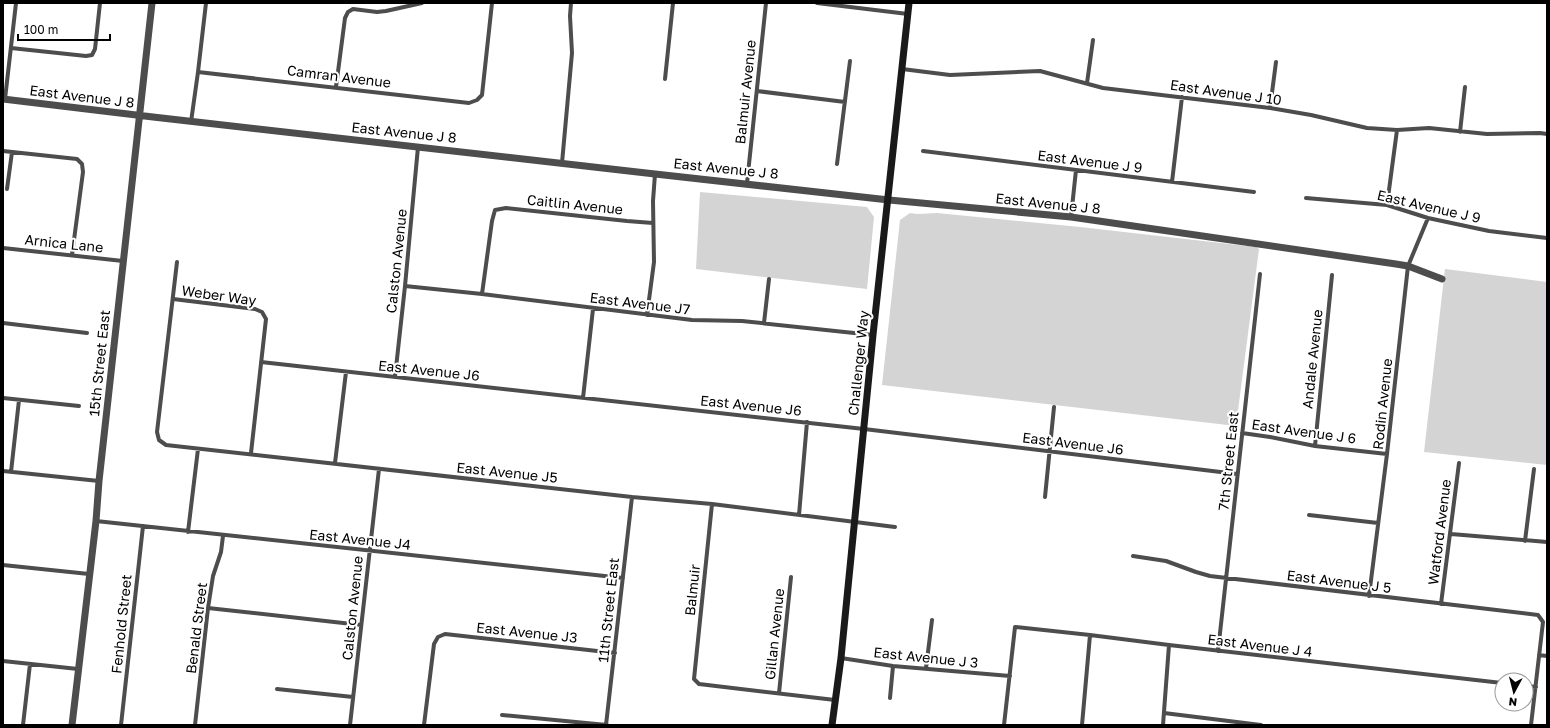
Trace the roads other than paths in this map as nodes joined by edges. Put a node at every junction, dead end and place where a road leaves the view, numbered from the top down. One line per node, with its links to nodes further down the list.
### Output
1 (16, 3): 15 (street)
2 (100, 3): 15 (street)
3 (152, 3): 29 (street, 15th Street East)
4 (206, 3): 19 (street)
5 (422, 3): 22 (street)
6 (492, 3): 22 (street, Camran Avenue)
7 (571, 3): 38 (street)
8 (673, 3): 20 (street)
9 (766, 3): 24 (street, Balmuir Avenue)
10 (817, 3): 12 (street)
11 (909, 3): 13 (main road, Challenger Way)
12 (854, 5): 13 (street)
13 (908, 14): 18 (main road, Challenger Way)
14 (1093, 40): 21 (street)
15 (11, 48): 26 (street)
16 (850, 62): 27 (street)
17 (1276, 62): 28 (street)
18 (902, 69): 21 (street, East Avenue J 10); 47 (main road, Challenger Way)
19 (198, 72): 22 (street, Camran Avenue); 30 (street)
20 (665, 79)
21 (1087, 83): 25 (street, East Avenue J 10)
22 (336, 87)
23 (1465, 87): 32 (street)
24 (756, 91): 27 (street); 43 (street, Balmuir Avenue)
25 (1182, 96): 28 (street, East Avenue J 10); 42 (street)
26 (4, 99): 29 (street, East Avenue J 8)
27 (845, 102): 39 (street)
28 (1270, 108): 31 (street, East Avenue J 10)
29 (139, 116): 30 (street, East Avenue J 8); 55 (street, 15th Street East)
30 (191, 122): 34 (street, East Avenue J 8)
31 (1397, 130): 32 (street, East Avenue J 10); 48 (street)
32 (1460, 132): 33 (street, East Avenue J 10)
33 (1547, 134)
34 (418, 147): 38 (street, East Avenue J 8); 62 (street, Calston Avenue)
35 (923, 151): 40 (street, East Avenue J 9)
36 (3, 152): 37 (street)
37 (12, 152): 44 (street); 54 (street)
38 (562, 163): 41 (street, East Avenue J 8)
39 (837, 164)
40 (1076, 170): 42 (street, East Avenue J 9); 49 (street)
41 (656, 174): 43 (street, East Avenue J 8); 51 (street)
42 (1172, 182): 45 (street, East Avenue J 9)
43 (747, 184): 47 (street, East Avenue J 8)
44 (7, 189)
45 (1254, 192)
46 (1306, 198): 48 (street, East Avenue J 9)
47 (889, 200): 49 (street, East Avenue J 8); 70 (main road, Challenger Way)
48 (1387, 206): 50 (street, East Avenue J 9)
49 (1071, 218): 57 (street, East Avenue J 8)
50 (1428, 218): 52 (street, East Avenue J 9); 57 (street, Rodin Avenue)
51 (653, 222): 63 (street, Caitlin Avenue); 66 (street)
52 (1547, 238)
53 (3, 248): 54 (street, Arnica Lane)
54 (72, 255): 55 (street, Arnica Lane)
55 (123, 261): 94 (street, 15th Street East)
56 (177, 262): 64 (street)
57 (1408, 266): 61 (street, East Avenue J 8); 86 (street, Rodin Avenue)
58 (1260, 274): 81 (street, 7th Street East)
59 (1332, 275): 82 (street, Andale Avenue)
60 (769, 279): 68 (street)
61 (1442, 279)
62 (405, 286): 63 (street, East Avenue J7); 73 (street, Calston Avenue)
63 (482, 294): 65 (street, East Avenue J7)
64 (173, 299): 71 (street, Weber Way); 83 (street, East Avenue J5)
65 (593, 309): 66 (street, East Avenue J7); 75 (street)
66 (647, 315): 68 (street, East Avenue J7)
67 (3, 323): 69 (street)
68 (764, 323): 70 (street, East Avenue J7)
69 (87, 333)
70 (873, 335): 80 (main road, Challenger Way)
71 (261, 362): 72 (street, East Avenue J6); 85 (street)
72 (346, 372): 73 (street, East Avenue J6); 87 (street)
73 (395, 377): 75 (street, East Avenue J6)
74 (3, 398): 76 (street)
75 (583, 398): 79 (street, East Avenue J6)
76 (19, 400): 77 (street); 92 (street)
77 (79, 406)
78 (1054, 407): 84 (street)
79 (808, 422): 80 (street, East Avenue J6); 98 (street)
80 (864, 429): 84 (street, East Avenue J6); 101 (main road, Challenger Way)
81 (1242, 433): 82 (street, East Avenue J 6); 93 (street, 7th Street East)
82 (1315, 446): 86 (street, East Avenue J 6)
83 (198, 449): 85 (street, East Avenue J5); 105 (street)
84 (1050, 451): 93 (street, East Avenue J6); 96 (street)
85 (251, 453): 87 (street, East Avenue J5)
86 (1388, 454): 102 (street, Rodin Avenue)
87 (334, 463): 89 (street, East Avenue J5)
88 (1459, 463): 106 (street, Watford Avenue)
89 (379, 469): 95 (street, East Avenue J5); 110 (street, Calston Avenue)
90 (1534, 469): 108 (street)
91 (3, 471): 92 (street)
92 (11, 472): 94 (street)
93 (1237, 474): 116 (street, 7th Street East)
94 (99, 482): 100 (street, 15th Street East)
95 (632, 497): 97 (street, East Avenue J5); 115 (street, 11th Street East)
96 (1044, 497)
97 (712, 504): 98 (street, East Avenue J5); 138 (street, Balmuir)
98 (799, 515): 101 (street, East Avenue J5)
99 (1309, 515): 102 (street)
100 (96, 521): 103 (street, East Avenue J4); 113 (street, 15th Street East)
101 (854, 522): 104 (street); 128 (main road, Challenger Way)
102 (1378, 523): 117 (street, Rodin Avenue)
103 (143, 526): 105 (street, East Avenue J4); 146 (street, Fenhold Street)
104 (895, 527)
105 (188, 532): 107 (street, East Avenue J4)
106 (1451, 534): 108 (street); 118 (street, Watford Avenue)
107 (223, 536): 110 (street, East Avenue J4); 119 (street, Benald Street)
108 (1525, 540): 109 (street)
109 (1547, 542)
110 (370, 552): 115 (street, East Avenue J4); 121 (street, Calston Avenue)
111 (1133, 556): 116 (street, East Avenue J 5)
112 (3, 565): 113 (street)
113 (89, 574): 133 (street, 15th Street East)
114 (791, 577): 138 (street, Gillan Avenue)
115 (623, 578): 125 (street, 11th Street East)
116 (1226, 578): 117 (street, East Avenue J 5); 124 (street, 7th Street East)
117 (1369, 596): 118 (street, East Avenue J 5)
118 (1441, 604): 126 (street, East Avenue J 5)
119 (208, 608): 121 (street); 147 (street, Benald Street)
120 (932, 620): 132 (street)
121 (361, 625): 139 (street, Calston Avenue)
122 (1090, 635): 123 (street, East Avenue J 4); 134 (street, East Avenue J 4); 153 (street)
123 (1169, 645): 124 (street, East Avenue J 4); 142 (street)
124 (1218, 651): 135 (street, East Avenue J 4)
125 (615, 653): 149 (street, East Avenue J3); 150 (street, 11th Street East)
126 (1539, 655): 127 (street); 136 (street)
127 (1547, 656)
128 (841, 658): 131 (street, East Avenue J 3); 141 (main road, Challenger Way)
129 (3, 661): 130 (street)
130 (30, 664): 133 (street); 144 (street)
131 (893, 666): 132 (street, East Avenue J 3); 140 (street)
132 (926, 668): 134 (street, East Avenue J 3)
133 (78, 669): 145 (street, 15th Street East)
134 (1010, 676): 152 (street)
135 (1494, 682)
136 (1536, 687): 156 (street)
137 (277, 688): 139 (street)
138 (779, 693): 141 (street)
139 (354, 697): 148 (street, Calston Avenue)
140 (890, 698)
141 (835, 700): 151 (main road, Challenger Way)
142 (1164, 713): 154 (street); 155 (street)
143 (502, 715): 150 (street)
144 (23, 725)
145 (72, 725)
146 (121, 725)
147 (195, 725)
148 (350, 725)
149 (424, 725)
150 (606, 725)
151 (832, 725)
152 (1004, 725)
153 (1082, 725)
154 (1163, 725)
155 (1261, 725)
156 (1531, 725)

